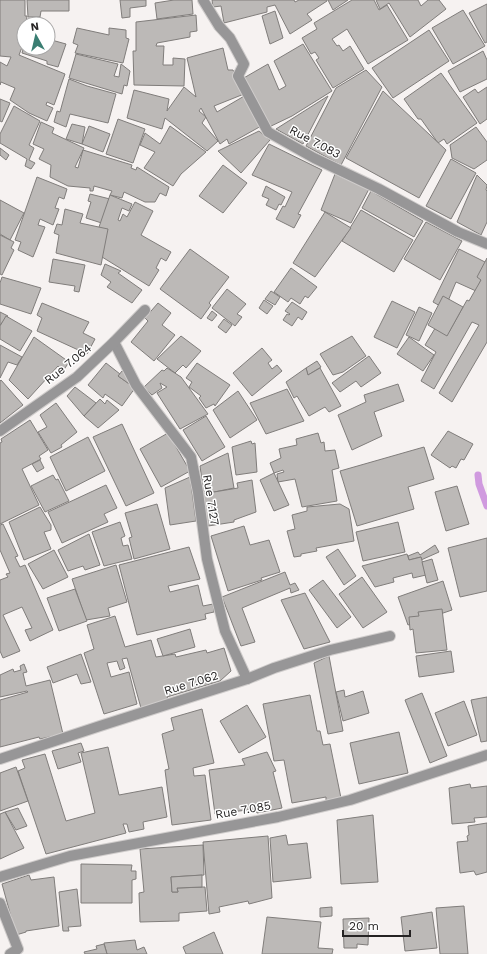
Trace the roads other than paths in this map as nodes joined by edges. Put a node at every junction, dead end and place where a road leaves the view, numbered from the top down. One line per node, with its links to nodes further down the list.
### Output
1 (203, 0): 2 (street, Rue 7.083)
2 (487, 244)
3 (145, 310): 4 (street, Rue 7.064)
4 (114, 342): 5 (street, Rue 7.064); 7 (street, Rue 7.127)
5 (0, 431)
6 (390, 636): 7 (street, Rue 7.062)
7 (248, 679): 9 (street, Rue 7.062)
8 (487, 755): 10 (street, Rue 7.085)
9 (0, 759)
10 (0, 878)
11 (0, 903): 12 (street)
12 (16, 952)

